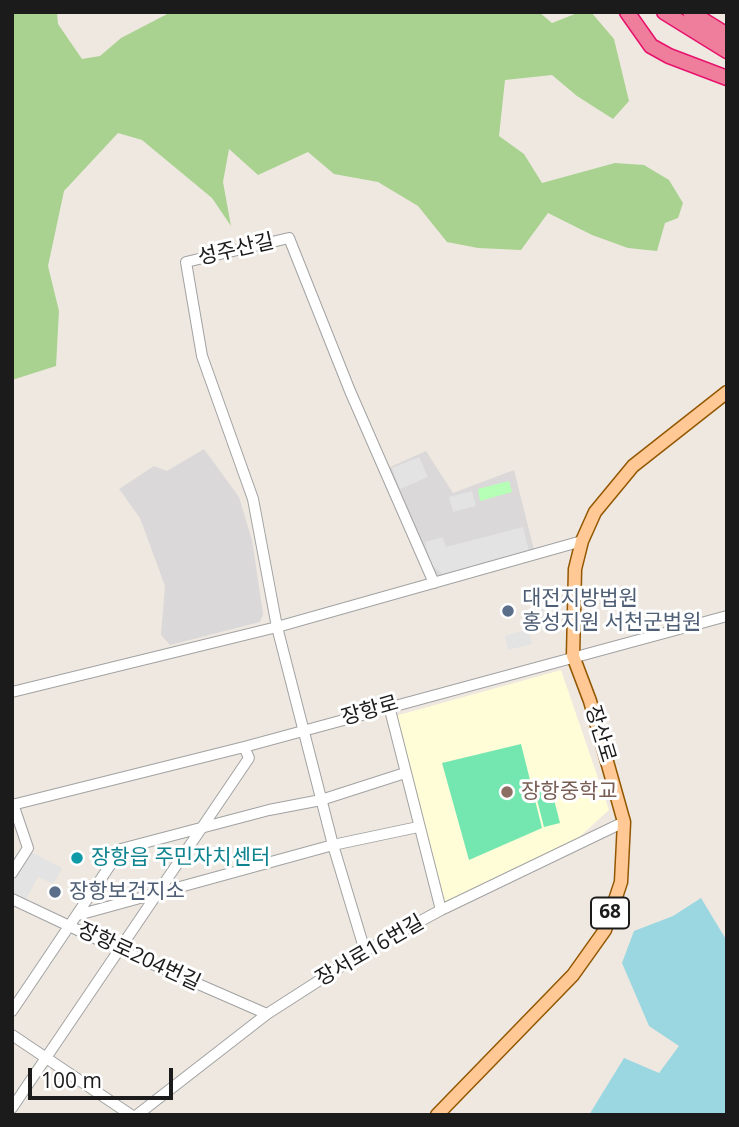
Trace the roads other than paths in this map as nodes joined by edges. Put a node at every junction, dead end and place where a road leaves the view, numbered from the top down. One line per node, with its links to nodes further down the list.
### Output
1 (627, 12): 6 (highway)
2 (664, 12): 5 (highway)
3 (690, 12): 4 (highway)
4 (727, 35)
5 (727, 51)
6 (727, 78)
7 (727, 393): 8 (main road, 장산로 / 68)
8 (582, 541): 9 (street); 12 (main road, 장산로 / 68)
9 (434, 583): 11 (street); 11 (street, 성주산길)
10 (727, 616): 12 (street, 장항로)
11 (276, 627): 13 (street); 15 (street, 성주산길)
12 (573, 656): 14 (street, 장항로); 20 (main road, 장산로 / 68)
13 (12, 692)
14 (389, 706): 15 (street, 장항로); 17 (street)
15 (303, 730): 16 (street, 장항로); 18 (street, 성주산길)
16 (244, 747): 19 (street, 장항로); 22 (street)
17 (405, 773): 18 (street); 21 (street)
18 (321, 800): 22 (street); 23 (street, 성주산길)
19 (13, 805): 24 (street)
20 (624, 822): 27 (street, 장서로16번길); 39 (main road, 장산로 / 68)
21 (418, 827): 23 (street); 27 (street)
22 (198, 830): 25 (street); 28 (street)
23 (333, 845): 25 (street); 31 (street, 성주산길)
24 (12, 873)
25 (154, 894): 28 (street); 30 (street)
26 (12, 899): 29 (street, 장항로204번길)
27 (441, 910): 31 (street, 장서로16번길)
28 (78, 915): 29 (street)
29 (72, 925): 30 (street, 장항로204번길); 32 (street)
30 (118, 950): 33 (street, 장항로204번길); 35 (street)
31 (365, 951): 33 (street, 장서로16번길)
32 (12, 1011)
33 (267, 1014): 38 (street, 장서로16번길)
34 (12, 1035): 35 (street)
35 (45, 1057): 36 (street); 37 (street)
36 (12, 1108)
37 (131, 1115)
38 (137, 1115)
39 (437, 1115)

